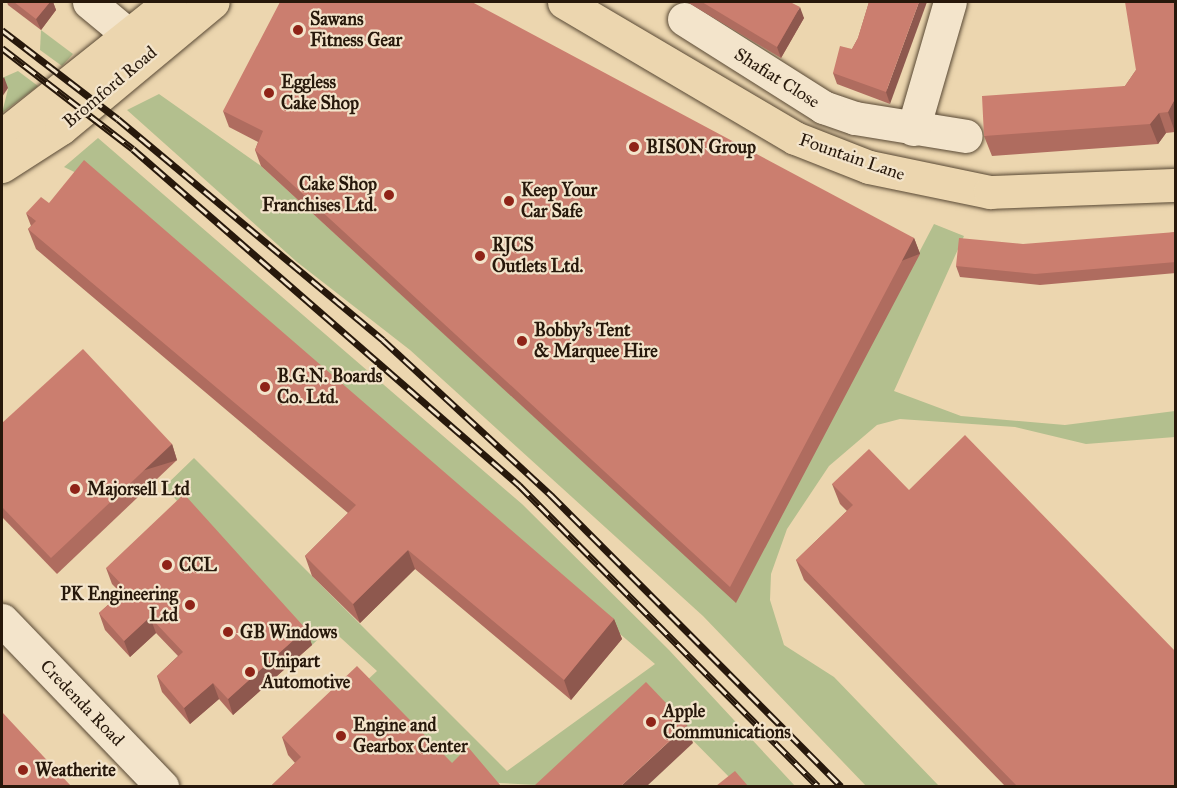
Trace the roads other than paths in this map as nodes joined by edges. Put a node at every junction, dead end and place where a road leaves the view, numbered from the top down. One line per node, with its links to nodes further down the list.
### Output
1 (89, 2): 7 (street)
2 (170, 2): 7 (main road, Bromford Road)
3 (564, 2): 12 (main road, Fountain Lane)
4 (950, 2): 8 (street)
5 (210, 4): 7 (main road); 11 (main road, Bromford Road)
6 (684, 19): 8 (street, Shafiat Close)
7 (130, 36): 9 (main road, Bromford Road)
8 (913, 129): 10 (street, Shafiat Close)
9 (2, 136)
10 (966, 136)
11 (2, 166)
12 (1176, 184)
13 (2, 620): 14 (street, Credenda Road)
14 (162, 786)

